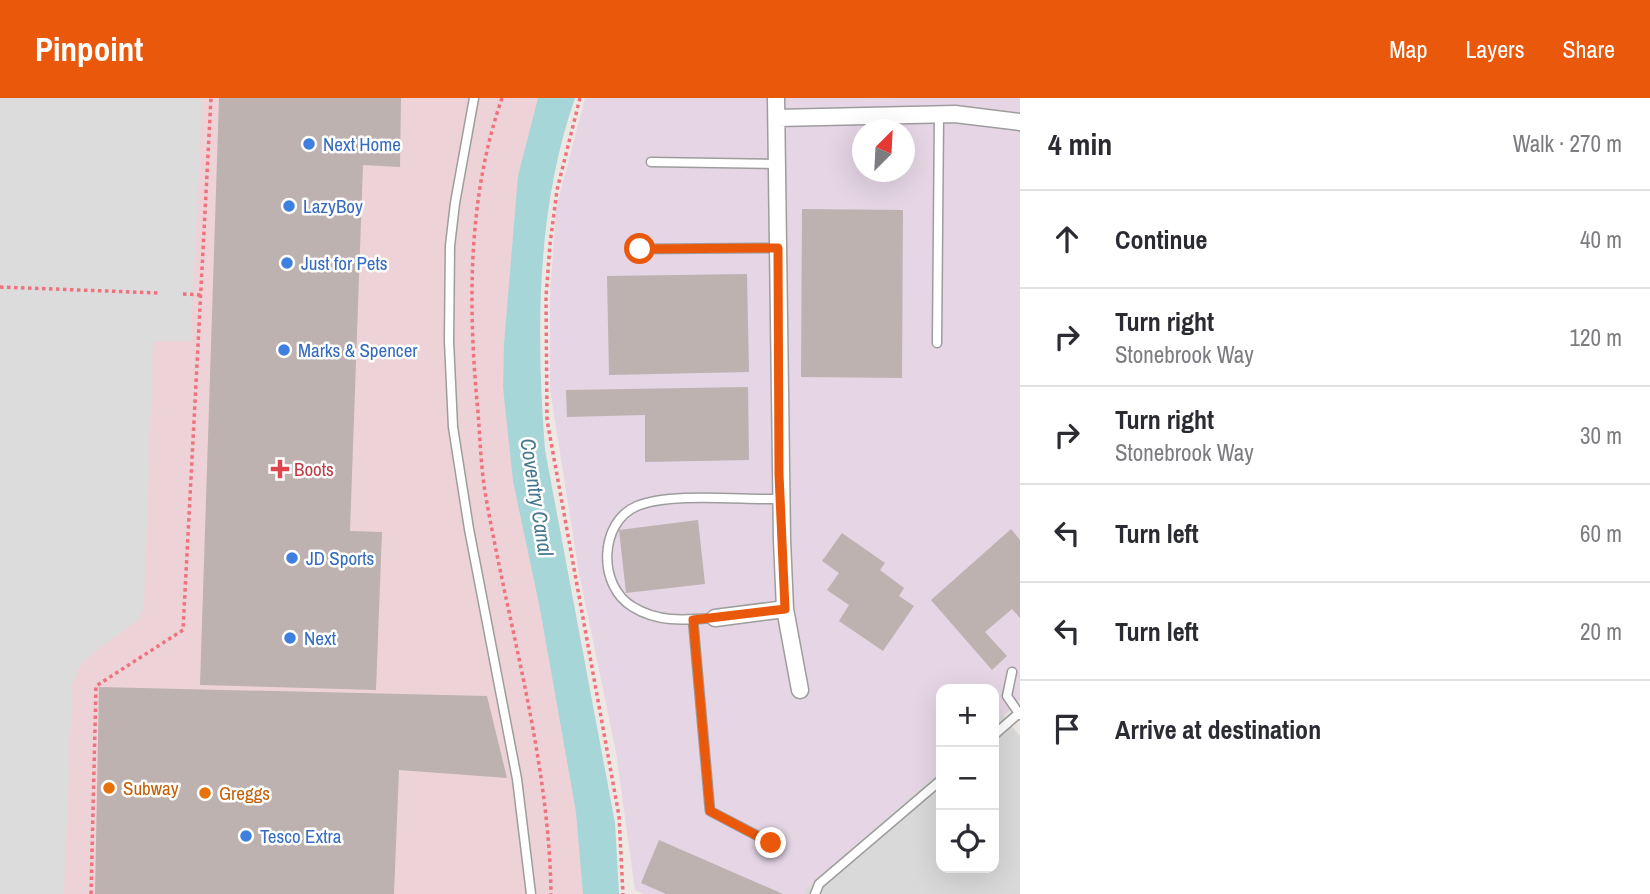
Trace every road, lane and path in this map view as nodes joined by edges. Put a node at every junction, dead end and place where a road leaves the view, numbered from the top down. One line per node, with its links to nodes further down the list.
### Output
1 (211, 98): 18 (path)
2 (474, 98): 31 (lane)
3 (502, 98): 32 (path)
4 (580, 98): 33 (path)
5 (776, 98): 9 (street)
6 (985, 98): 8 (street)
7 (939, 114): 8 (street); 9 (street); 19 (lane)
8 (984, 115): 10 (street)
9 (777, 118): 12 (street)
10 (1020, 122)
11 (651, 162): 12 (lane)
12 (778, 164): 13 (street)
13 (778, 248): 14 (lane); 20 (street)
14 (640, 249)
15 (0, 287): 16 (path)
16 (159, 293)
17 (183, 294): 18 (path)
18 (202, 295): 30 (path)
19 (936, 344)
20 (780, 499): 21 (street); 23 (lane)
21 (785, 609): 22 (street); 25 (street)
22 (715, 618): 23 (lane)
23 (693, 620): 29 (lane)
24 (1012, 672): 26 (lane)
25 (800, 690)
26 (1019, 714): 27 (lane)
27 (999, 730)
28 (936, 784): 34 (lane)
29 (771, 843)
30 (91, 894)
31 (531, 894)
32 (551, 894)
33 (623, 894)
34 (815, 894)

